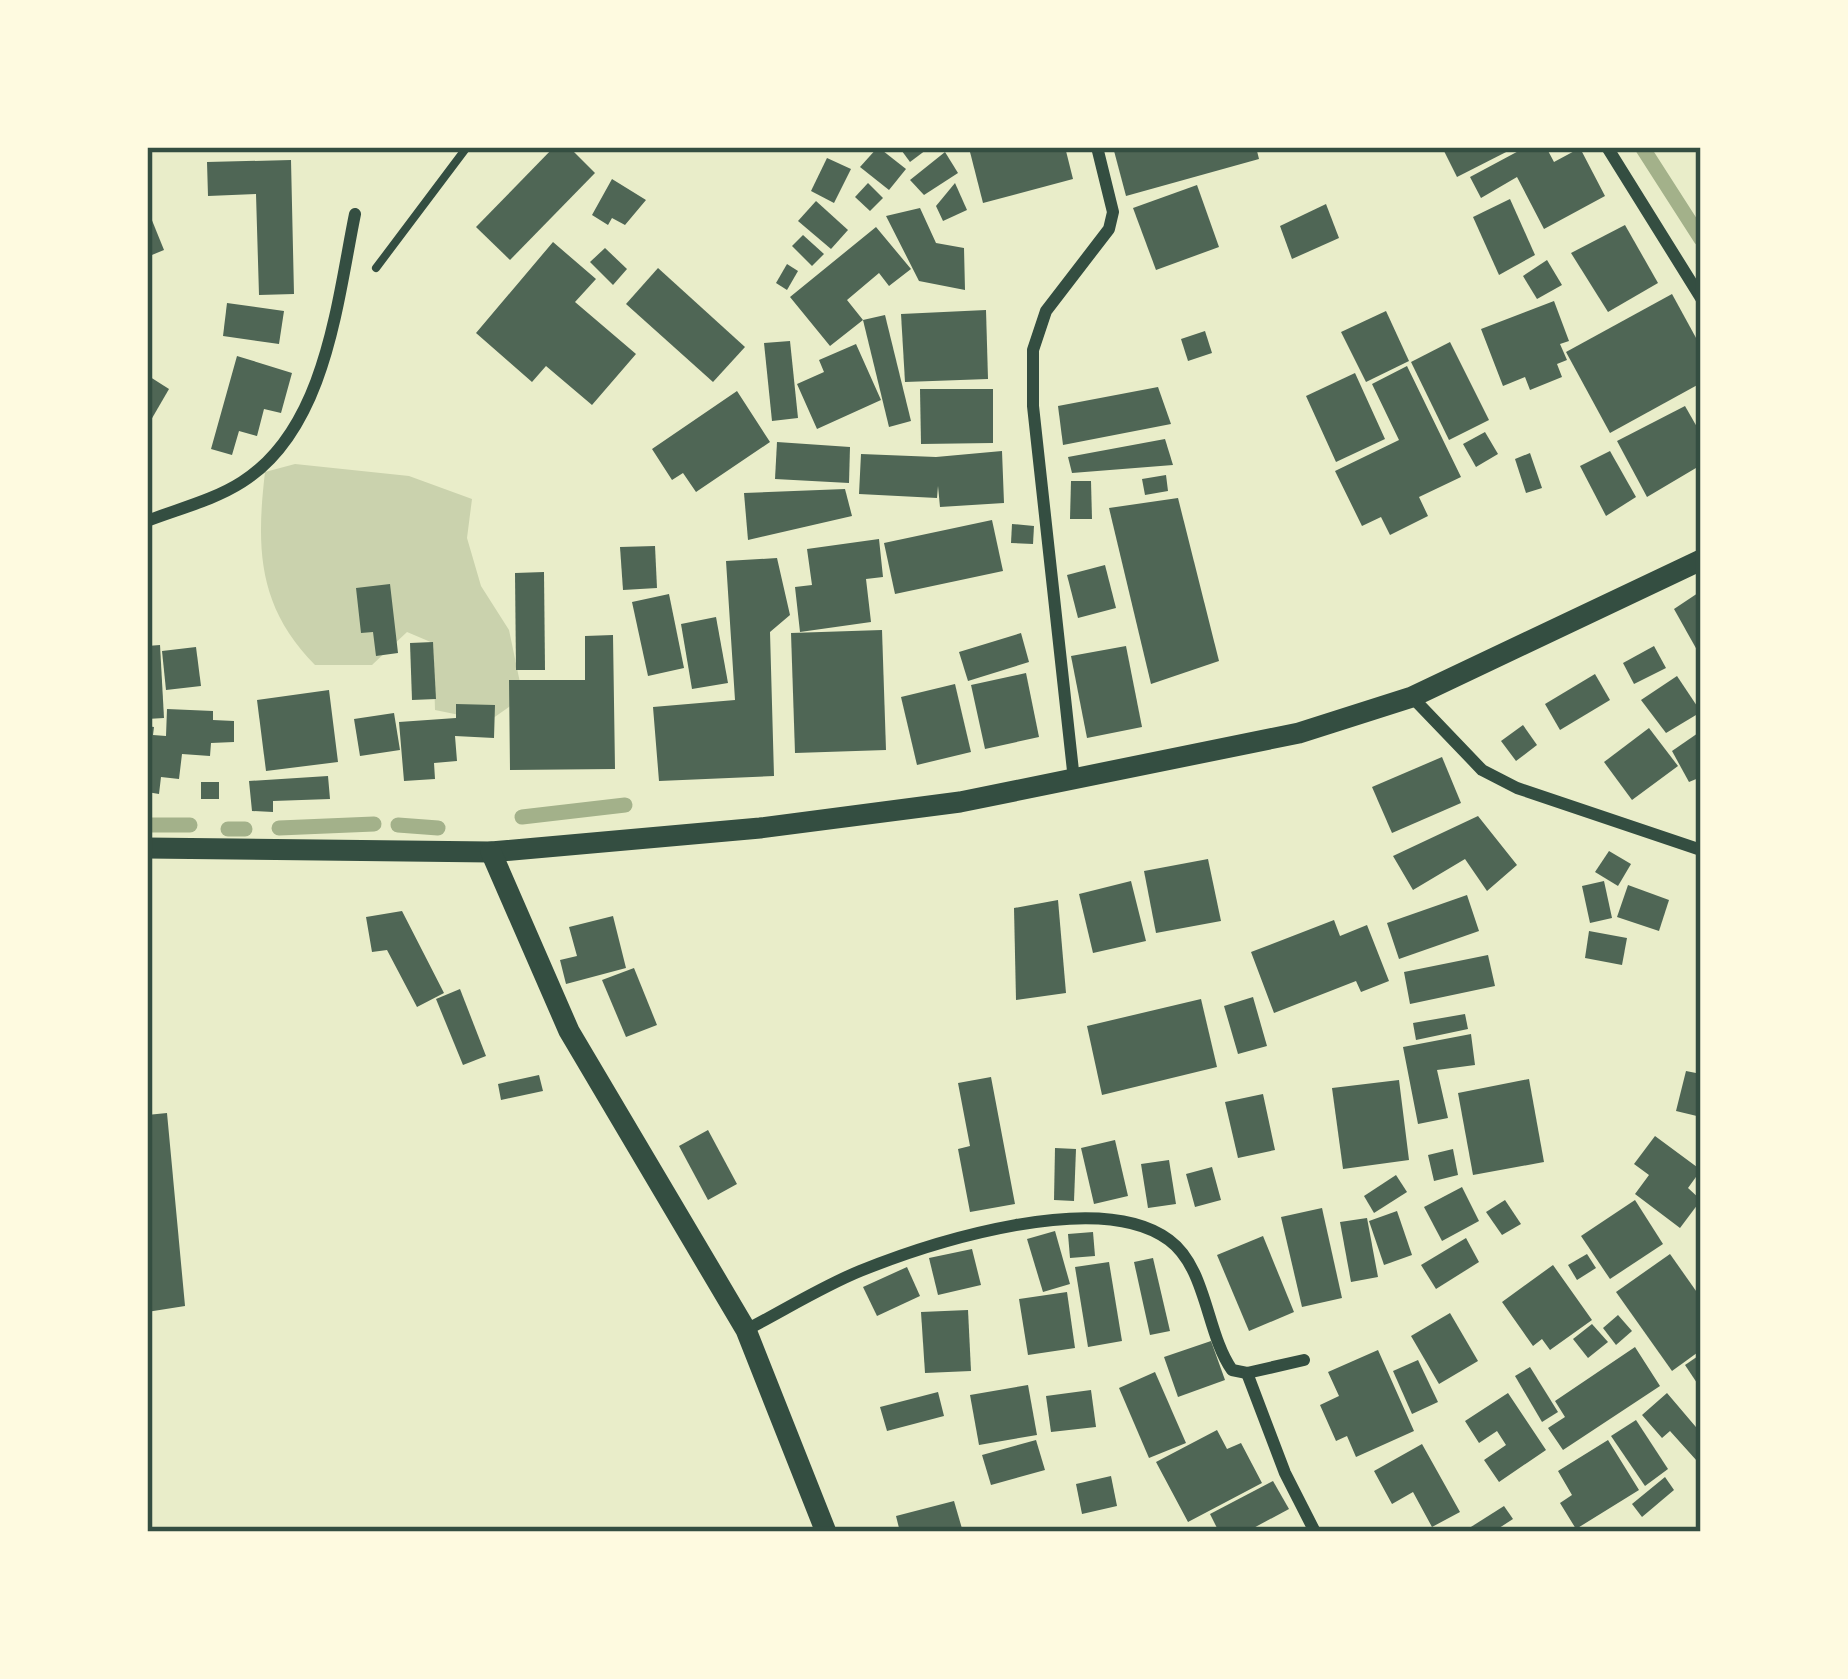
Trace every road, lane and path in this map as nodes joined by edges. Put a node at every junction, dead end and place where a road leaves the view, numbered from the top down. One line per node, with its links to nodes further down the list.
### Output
1 (466, 147): 5 (path)
2 (1097, 147): 10 (street)
3 (1607, 147): 6 (street)
4 (355, 214): 7 (street)
5 (373, 272)
6 (1701, 298)
7 (147, 521)
8 (1701, 560): 9 (street)
9 (1412, 697): 10 (street); 12 (street)
10 (1074, 780): 13 (street)
11 (147, 848): 13 (street)
12 (1701, 850)
13 (491, 852): 14 (street)
14 (746, 1330): 16 (street); 17 (street)
15 (1304, 1360): 16 (street)
16 (1247, 1373): 18 (street)
17 (826, 1532)
18 (1315, 1532)

